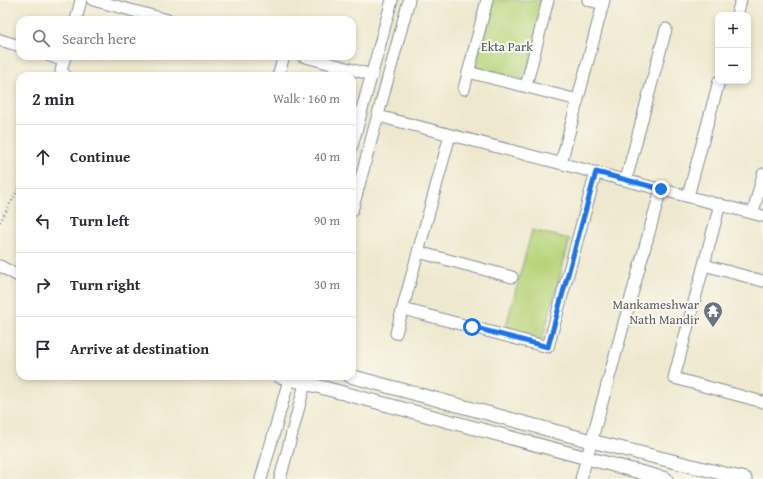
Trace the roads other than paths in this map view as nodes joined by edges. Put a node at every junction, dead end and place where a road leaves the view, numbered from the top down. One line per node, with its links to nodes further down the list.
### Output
1 (81, 0): 11 (street)
2 (94, 0): 12 (street)
3 (392, 0): 22 (street)
4 (409, 0): 27 (street)
5 (488, 0): 21 (street)
6 (548, 0): 24 (street)
7 (588, 0): 9 (street)
8 (741, 0): 10 (street)
9 (604, 2): 26 (street)
10 (738, 12)
11 (77, 16)
12 (153, 16)
13 (666, 29): 33 (street)
14 (0, 40): 15 (street)
15 (16, 45)
16 (64, 60): 19 (street)
17 (283, 60): 20 (street)
18 (318, 60): 22 (street)
19 (62, 72)
20 (279, 72)
21 (468, 72): 24 (street); 25 (street)
22 (372, 74): 28 (street)
23 (718, 84): 36 (street)
24 (526, 86): 26 (street)
25 (464, 90)
26 (578, 100): 30 (street)
27 (378, 116): 29 (street); 35 (street)
28 (356, 132)
29 (450, 135): 30 (street); 39 (street)
30 (561, 163): 31 (street)
31 (596, 172): 33 (street); 45 (street)
32 (763, 174): 38 (street)
33 (626, 180): 34 (street)
34 (661, 189): 36 (street); 51 (street)
35 (356, 196)
36 (688, 196): 37 (street)
37 (720, 204): 38 (street); 40 (street)
38 (758, 214)
39 (418, 252): 43 (street); 45 (street)
40 (704, 265): 44 (street); 50 (street)
41 (0, 266): 42 (street)
42 (16, 275)
43 (512, 276)
44 (763, 281)
45 (403, 309): 46 (street)
46 (396, 333)
47 (356, 378): 51 (street)
48 (285, 380): 53 (street)
49 (306, 380): 52 (street); 54 (street)
50 (763, 402)
51 (591, 440): 52 (street); 57 (street)
52 (586, 457): 55 (street); 56 (street)
53 (261, 479)
54 (280, 479)
55 (581, 479)
56 (666, 479)
57 (745, 479)

